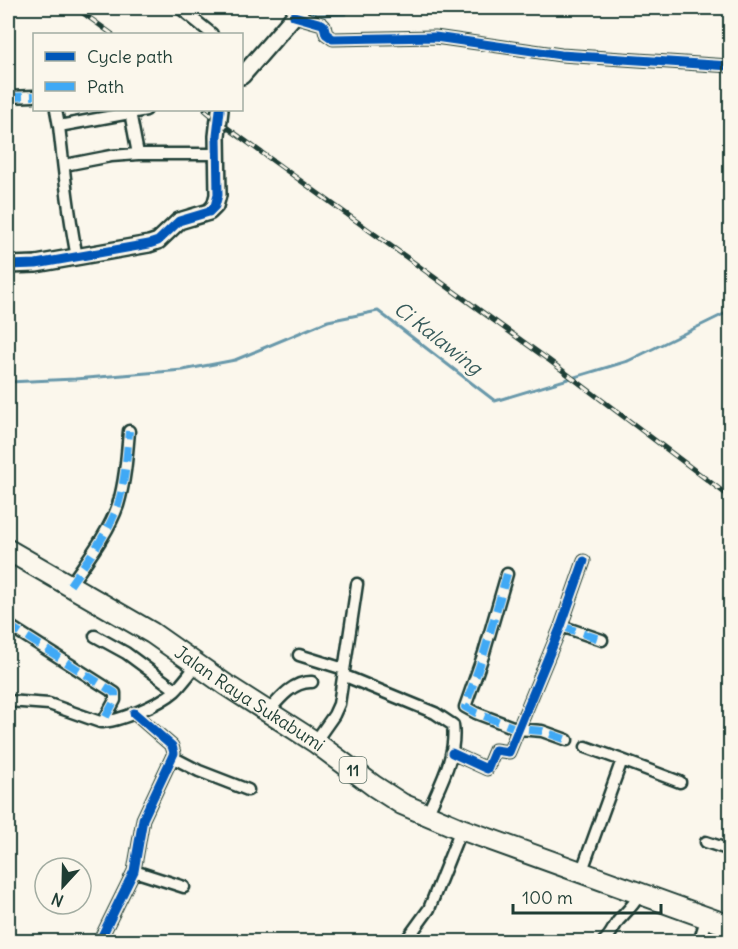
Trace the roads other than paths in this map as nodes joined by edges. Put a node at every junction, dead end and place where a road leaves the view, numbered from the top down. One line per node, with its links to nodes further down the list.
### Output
1 (180, 8): 3 (street)
2 (298, 12): 4 (street); 5 (street)
3 (211, 33)
4 (730, 66)
5 (244, 68)
6 (33, 96): 7 (street)
7 (8, 97)
8 (56, 111): 12 (street)
9 (138, 111): 11 (street)
10 (220, 111): 14 (street)
11 (130, 112): 12 (street); 13 (street)
12 (58, 126): 15 (street)
13 (138, 154): 14 (street); 15 (street)
14 (217, 154): 16 (street)
15 (65, 165): 16 (street)
16 (77, 257): 17 (street)
17 (8, 265)
18 (129, 431): 23 (street)
19 (8, 550): 23 (highway, Jalan Raya Sukabumi / 11)
20 (584, 561): 25 (street)
21 (507, 574): 37 (street)
22 (357, 584): 30 (street)
23 (70, 585): 29 (highway, Jalan Raya Sukabumi / 11)
24 (8, 625): 36 (street)
25 (561, 626): 27 (street); 37 (street)
26 (95, 636): 32 (street)
27 (602, 640)
28 (299, 655): 30 (street)
29 (197, 665): 32 (street); 34 (highway, Jalan Raya Sukabumi / 11)
30 (345, 673): 39 (street); 41 (street)
31 (312, 682): 34 (street)
32 (176, 690): 35 (street)
33 (8, 701): 36 (street)
34 (268, 712): 39 (highway, Jalan Raya Sukabumi / 11)
35 (134, 713): 36 (street); 42 (street)
36 (103, 722)
37 (518, 729): 38 (street); 41 (street)
38 (567, 740)
39 (315, 742): 46 (highway, Jalan Raya Sukabumi / 11)
40 (586, 747): 43 (street)
41 (452, 753): 46 (street)
42 (172, 757): 45 (street); 50 (street)
43 (622, 760): 44 (street); 51 (street)
44 (680, 782)
45 (248, 790)
46 (427, 815): 47 (highway, Jalan Raya Sukabumi / 11)
47 (461, 829): 51 (highway, Jalan Raya Sukabumi / 11); 57 (street)
48 (706, 842): 49 (street)
49 (730, 850)
50 (134, 871): 52 (street); 56 (street)
51 (581, 873): 53 (highway, Jalan Raya Sukabumi / 11)
52 (184, 886)
53 (640, 894): 54 (highway, Jalan Raya Sukabumi / 11); 58 (street)
54 (706, 917): 55 (highway, Jalan Raya Sukabumi / 11); 59 (street)
55 (730, 926)
56 (99, 942)
57 (405, 942)
58 (603, 942)
59 (699, 942)

